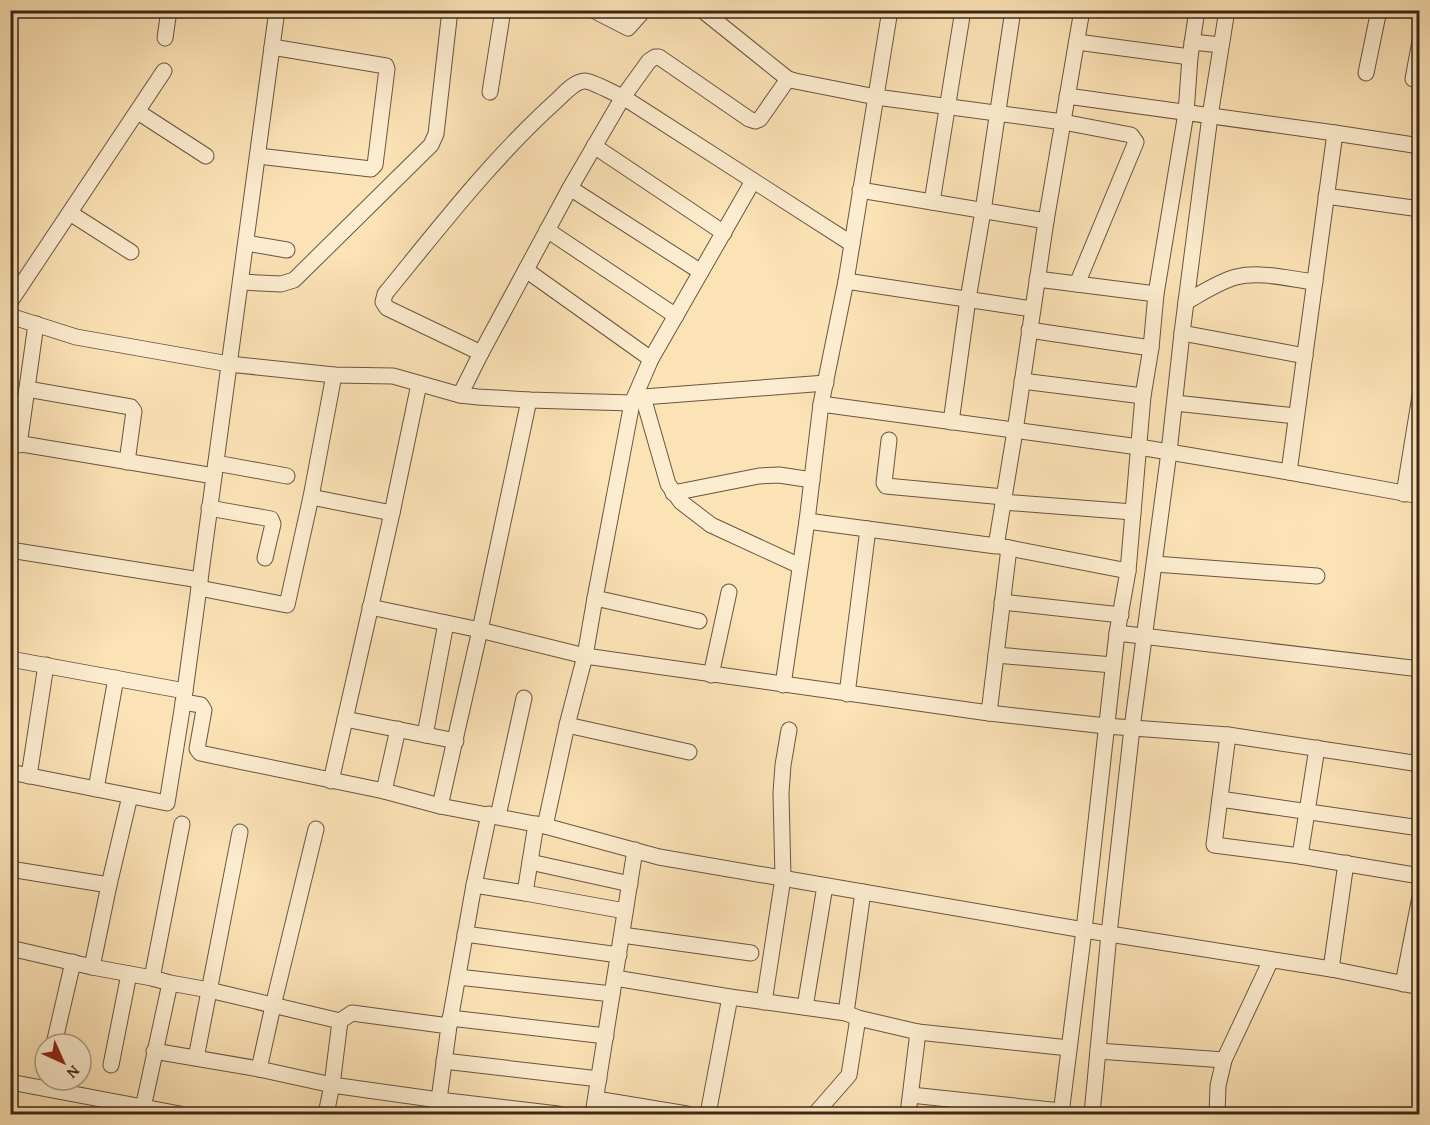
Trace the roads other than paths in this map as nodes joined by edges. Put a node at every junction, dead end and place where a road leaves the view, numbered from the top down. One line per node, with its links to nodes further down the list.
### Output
1 (169, 10): 15 (street)
2 (277, 10): 19 (street)
3 (450, 10): 59 (street)
4 (503, 10): 25 (street)
5 (593, 10): 6 (street)
6 (644, 10)
7 (702, 10): 23 (street)
8 (890, 10): 28 (street)
9 (963, 10): 29 (street)
10 (1013, 10): 31 (street)
11 (1197, 10): 20 (street)
12 (1227, 10): 18 (street)
13 (1379, 10): 22 (street)
14 (1082, 11): 17 (street)
15 (165, 38)
16 (1419, 41): 24 (street)
17 (1077, 42): 20 (street); 26 (street)
18 (1221, 45): 20 (street); 33 (street)
19 (272, 47): 39 (street); 39 (street)
20 (1191, 50): 32 (street)
21 (164, 71): 30 (street)
22 (1366, 73)
23 (788, 79): 27 (street); 28 (street)
24 (1413, 79)
25 (490, 92)
26 (1067, 96): 32 (street); 34 (street)
27 (623, 97): 36 (street); 40 (street); 73 (street)
28 (876, 97): 29 (street); 42 (street)
29 (948, 107): 31 (street); 44 (street)
30 (138, 112): 38 (street); 47 (street)
31 (998, 113): 34 (street); 46 (street)
32 (1186, 113): 33 (street); 62 (street)
33 (1210, 116): 35 (street); 65 (street)
34 (1063, 122): 48 (street); 61 (street)
35 (1335, 133): 37 (street); 43 (street)
36 (594, 146): 41 (street); 50 (street)
37 (1419, 147)
38 (206, 156)
39 (258, 156): 51 (street)
40 (753, 181): 50 (street); 52 (street)
41 (570, 188): 49 (street); 56 (street)
42 (860, 190): 44 (street); 52 (street)
43 (1326, 196): 45 (street); 60 (street)
44 (932, 202): 46 (street)
45 (1419, 209)
46 (983, 211): 48 (street); 63 (street)
47 (70, 213): 54 (street); 64 (street)
48 (1046, 221): 57 (street)
49 (547, 231): 55 (street); 68 (street)
50 (724, 233): 56 (street)
51 (246, 243): 53 (street); 59 (street)
52 (852, 244): 58 (street)
53 (287, 249)
54 (131, 252)
55 (526, 270): 73 (street); 75 (street)
56 (701, 272): 68 (street)
57 (1037, 279): 61 (street); 66 (street)
58 (846, 281): 63 (street); 79 (street)
59 (241, 282): 76 (street)
60 (1315, 282): 65 (street); 74 (street)
61 (1077, 284): 62 (street)
62 (1156, 294): 72 (street)
63 (968, 299): 66 (street); 90 (street)
64 (10, 302)
65 (1186, 302): 71 (street)
66 (1032, 309): 70 (street)
67 (10, 316): 69 (street)
68 (676, 316): 75 (street)
69 (36, 324): 76 (street); 81 (street)
70 (1029, 330): 72 (street); 78 (street)
71 (1182, 333): 74 (street); 86 (street)
72 (1151, 348): 83 (street)
73 (481, 352): 82 (street)
74 (1305, 356): 89 (street)
75 (651, 359): 85 (street)
76 (229, 364): 77 (street); 97 (street)
77 (334, 375): 80 (street); 103 (street)
78 (1022, 381): 83 (street); 91 (street)
79 (826, 383): 85 (street); 87 (street)
80 (419, 384): 82 (street); 106 (street)
81 (27, 389): 93 (street); 96 (street)
82 (460, 395): 84 (street)
83 (1143, 396): 94 (street)
84 (528, 400): 85 (street); 125 (street)
85 (638, 400): 101 (street); 119 (street)
86 (1175, 402): 89 (street); 95 (street)
87 (821, 404): 90 (street); 100 (street)
88 (1419, 406): 102 (street)
89 (1296, 416): 98 (street)
90 (951, 422): 91 (street)
91 (1015, 431): 94 (street); 104 (street)
92 (889, 440): 104 (street)
93 (15, 444): 96 (street)
94 (1139, 447): 95 (street); 107 (street)
95 (1169, 452): 98 (street); 113 (street)
96 (127, 462): 97 (street)
97 (215, 470): 99 (street); 105 (street)
98 (1289, 472): 102 (street)
99 (287, 476)
100 (812, 480): 101 (street); 108 (street)
101 (673, 493): 114 (street)
102 (1412, 495)
103 (311, 497): 106 (street); 117 (street)
104 (1003, 500): 107 (street); 110 (street)
105 (209, 508): 112 (street); 117 (street)
106 (392, 513): 121 (street)
107 (1133, 513): 115 (street)
108 (807, 521): 109 (street); 114 (street)
109 (868, 529): 110 (street); 137 (street)
110 (1002, 547): 115 (street); 120 (street)
111 (10, 550): 117 (street)
112 (266, 558)
113 (1155, 564): 116 (street); 127 (street)
114 (800, 566): 136 (street)
115 (1128, 571): 122 (street)
116 (1317, 576)
117 (200, 584): 138 (street)
118 (729, 592): 134 (street)
119 (595, 598): 123 (street); 129 (street)
120 (1002, 602): 122 (street); 128 (street)
121 (370, 607): 124 (street); 141 (street)
122 (1121, 615): 126 (street)
123 (699, 621)
124 (446, 623): 125 (street); 147 (street)
125 (480, 630): 129 (street); 149 (street)
126 (1117, 633): 127 (street); 132 (street)
127 (1145, 635): 133 (street); 144 (street)
128 (996, 654): 132 (street); 140 (street)
129 (585, 656): 134 (street); 142 (street)
130 (10, 659): 131 (street)
131 (46, 665): 135 (street); 154 (street)
132 (1113, 665): 143 (street)
133 (1419, 669)
134 (711, 675): 136 (street)
135 (116, 678): 138 (street); 156 (street)
136 (783, 685): 137 (street)
137 (847, 694): 140 (street)
138 (184, 696): 155 (street); 158 (street)
139 (524, 698): 162 (street)
140 (989, 713): 143 (street)
141 (345, 719): 145 (street); 155 (street)
142 (567, 725): 151 (street); 164 (street)
143 (1106, 726): 144 (street); 183 (street)
144 (1132, 728): 148 (street); 185 (street)
145 (398, 729): 147 (street); 157 (street)
146 (789, 730): 174 (street)
147 (425, 735): 149 (street)
148 (1228, 735): 150 (street); 159 (street)
149 (456, 741): 160 (street)
150 (1317, 748): 152 (street); 161 (street)
151 (689, 752)
152 (1419, 764)
153 (10, 772): 154 (street)
154 (29, 776): 156 (street)
155 (331, 781): 157 (street)
156 (96, 789): 158 (street)
157 (384, 791): 160 (street)
158 (130, 796): 176 (street)
159 (1220, 799): 161 (street); 169 (street)
160 (440, 806): 162 (street)
161 (1307, 812): 165 (street); 169 (street)
162 (494, 815): 164 (street); 177 (street)
163 (182, 824): 196 (street)
164 (541, 825): 168 (street); 170 (street)
165 (1419, 828)
166 (316, 829): 204 (street)
167 (240, 832): 201 (street)
168 (635, 850): 174 (street); 175 (street)
169 (1300, 856): 171 (street)
170 (530, 862): 175 (street); 180 (street)
171 (1346, 863): 173 (street); 193 (street)
172 (10, 869): 176 (street)
173 (1419, 876)
174 (783, 878): 178 (street); 203 (street)
175 (630, 884): 182 (street)
176 (109, 885): 192 (street)
177 (474, 885): 180 (street); 184 (street)
178 (825, 886): 179 (street); 205 (street)
179 (863, 892): 183 (street); 206 (street)
180 (525, 893): 182 (street)
181 (1419, 897): 198 (street)
182 (625, 911): 186 (street)
183 (1084, 930): 185 (street); 212 (street)
184 (465, 934): 189 (street); 195 (street)
185 (1109, 934): 190 (street); 214 (street)
186 (622, 935): 188 (street); 189 (street)
187 (10, 948): 191 (street)
188 (751, 953)
189 (619, 955): 199 (street)
190 (1271, 960): 193 (street); 216 (street)
191 (73, 962): 192 (street); 209 (street)
192 (92, 967): 194 (street)
193 (1331, 969): 198 (street)
194 (129, 974): 196 (street); 218 (street)
195 (458, 977): 199 (street); 208 (street)
196 (152, 978): 197 (street)
197 (170, 983): 201 (street); 213 (street)
198 (1403, 984): 200 (street)
199 (614, 986): 202 (street); 211 (street)
200 (1419, 987)
201 (209, 990): 204 (street); 215 (street)
202 (730, 997): 203 (street); 233 (street)
203 (764, 1002): 205 (street)
204 (273, 1006): 207 (street); 219 (street)
205 (805, 1007): 206 (street)
206 (852, 1015): 210 (street); 234 (street)
207 (340, 1021): 208 (street); 222 (street)
208 (450, 1022): 211 (street); 217 (street)
209 (57, 1032)
210 (918, 1032): 212 (street); 223 (street)
211 (606, 1036): 220 (street)
212 (1069, 1048): 227 (street)
213 (154, 1051): 215 (street); 226 (street)
214 (1098, 1051): 216 (street); 236 (street)
215 (196, 1058): 219 (street)
216 (1224, 1060): 237 (street)
217 (444, 1061): 220 (street); 225 (street)
218 (111, 1065)
219 (259, 1070): 222 (street)
220 (599, 1079): 224 (street)
221 (10, 1082): 226 (street)
222 (332, 1085): 225 (street); 229 (street)
223 (911, 1095): 227 (street); 235 (street)
224 (596, 1099): 231 (street); 232 (street)
225 (438, 1107): 230 (street)
226 (151, 1111): 228 (street)
227 (1061, 1113)
228 (180, 1114)
229 (326, 1114)
230 (558, 1114)
231 (593, 1114)
232 (687, 1114)
233 (708, 1114)
234 (815, 1114)
235 (908, 1114)
236 (1092, 1114)
237 (1217, 1114)

